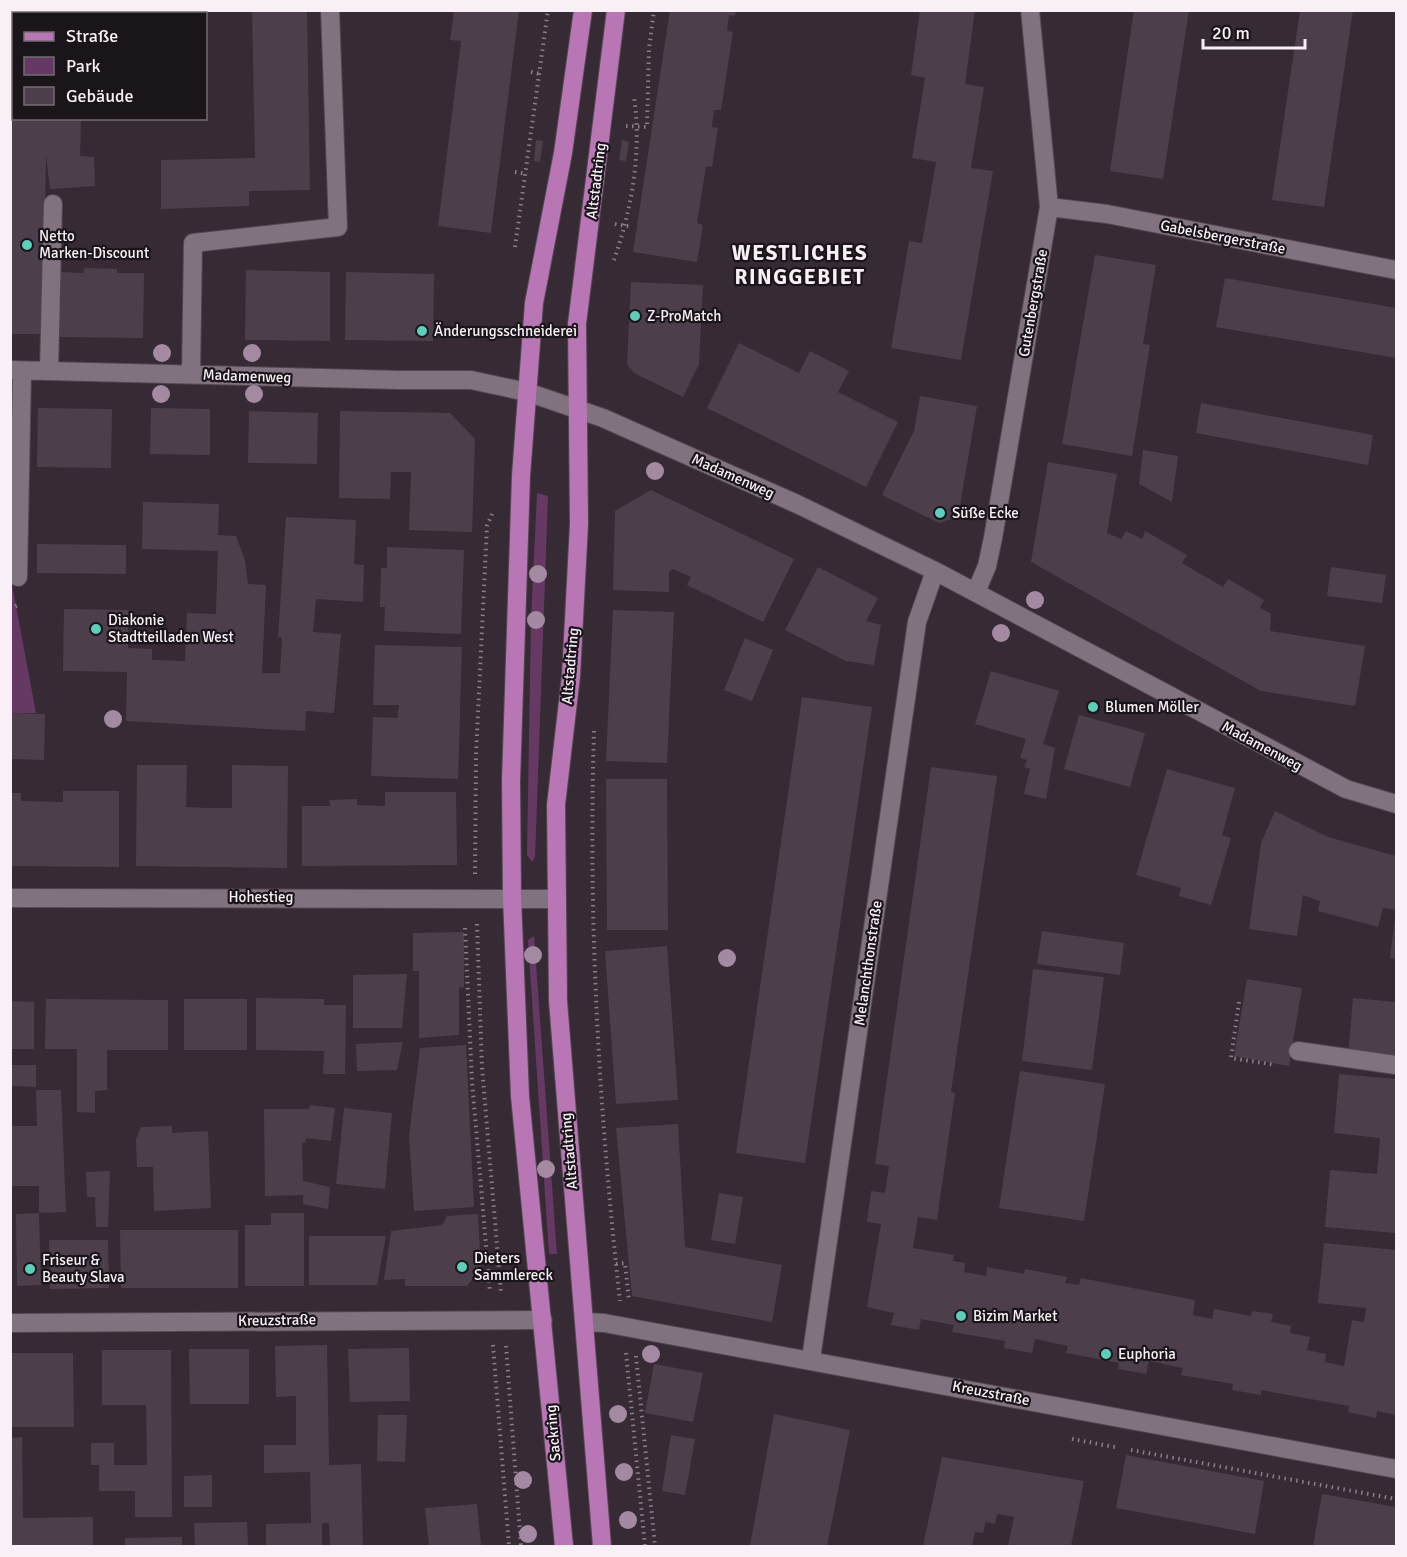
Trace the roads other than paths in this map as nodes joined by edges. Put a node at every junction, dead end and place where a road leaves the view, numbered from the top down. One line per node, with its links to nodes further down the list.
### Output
1 (330, 10): 10 (street)
2 (583, 10): 11 (main road)
3 (616, 10): 12 (main road, Altstadtring)
4 (1030, 10): 6 (street, Gutenbergstraße)
5 (52, 204): 9 (street)
6 (1049, 207): 7 (street, Gabelsbergerstraße); 15 (street, Gutenbergstraße)
7 (1396, 270)
8 (16, 371): 9 (street, Madamenweg); 14 (street)
9 (49, 371): 10 (street, Madamenweg)
10 (190, 374): 11 (street, Madamenweg)
11 (527, 392): 12 (street, Madamenweg); 18 (main road)
12 (580, 409): 13 (street, Madamenweg); 19 (main road, Altstadtring)
13 (935, 571): 15 (street, Madamenweg); 25 (street, Melanchthonstraße)
14 (18, 577)
15 (976, 592): 16 (street, Madamenweg)
16 (1396, 804)
17 (10, 897): 18 (street, Hohestieg)
18 (512, 897): 19 (street, Hohestieg); 22 (main road)
19 (555, 899): 23 (main road, Altstadtring)
20 (1298, 1051): 21 (street)
21 (1396, 1065)
22 (543, 1320): 24 (street, Kreuzstraße); 27 (main road, Sackring)
23 (585, 1322): 25 (street, Kreuzstraße); 28 (main road)
24 (10, 1323)
25 (811, 1359): 26 (street, Kreuzstraße)
26 (1396, 1469)
27 (564, 1546)
28 (602, 1546)

